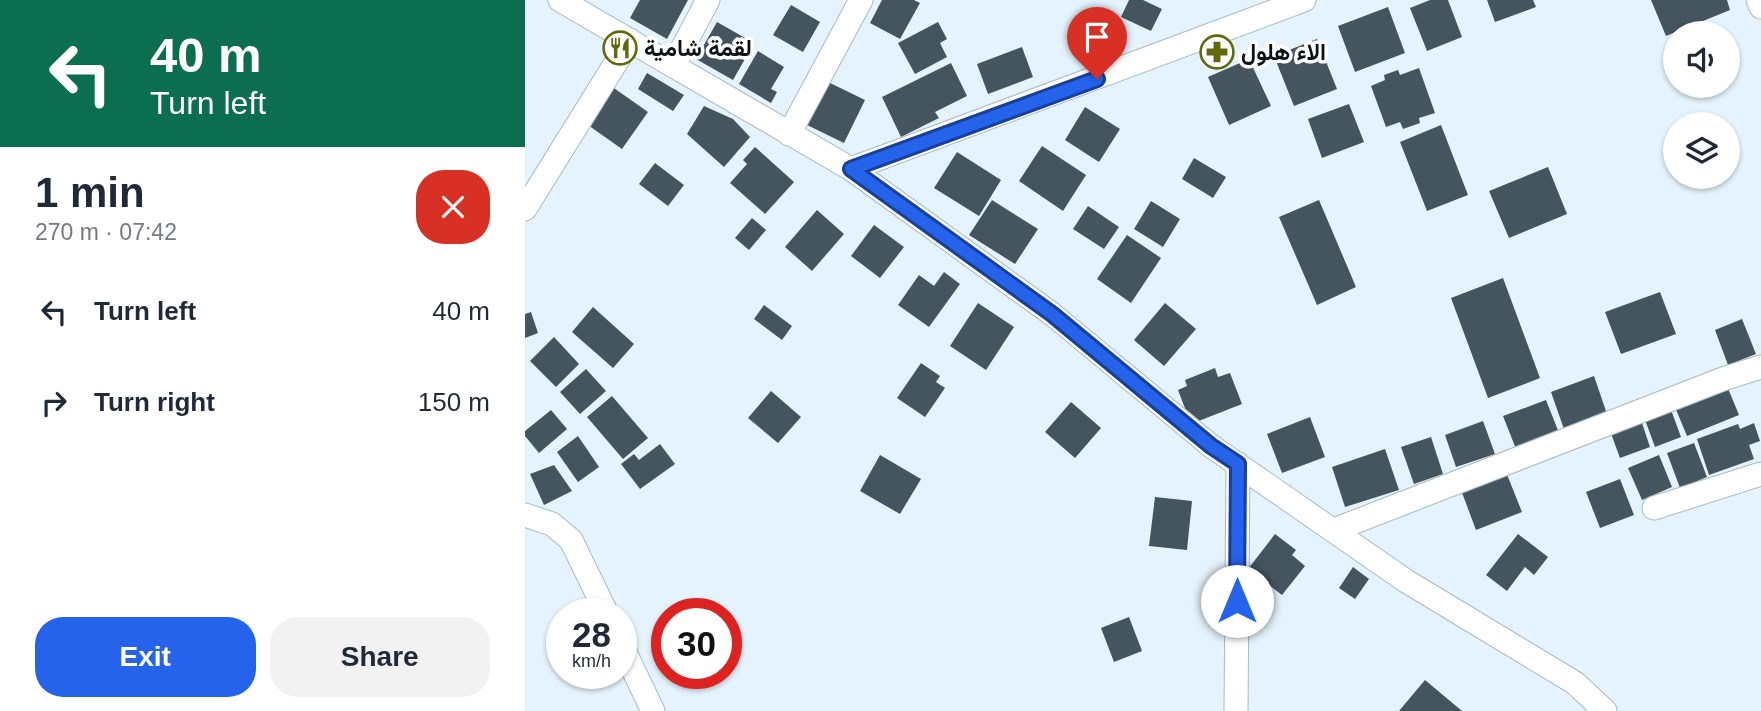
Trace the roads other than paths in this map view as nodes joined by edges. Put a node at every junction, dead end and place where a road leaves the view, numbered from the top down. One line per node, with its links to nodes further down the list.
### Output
1 (560, 0): 7 (street)
2 (708, 0): 8 (street)
3 (861, 0): 9 (street)
4 (1304, 0): 10 (street)
5 (1758, 0): 6 (street)
6 (1761, 6)
7 (630, 40): 8 (street); 11 (street)
8 (673, 66): 9 (street)
9 (789, 134): 10 (street)
10 (851, 169): 13 (street)
11 (525, 209)
12 (1761, 367): 17 (street)
13 (1238, 464): 17 (street); 21 (street)
14 (1761, 474): 15 (street)
15 (1654, 508)
16 (525, 515): 18 (street)
17 (1334, 530): 22 (street)
18 (599, 598)
19 (637, 678): 20 (street)
20 (653, 711)
21 (1236, 711)
22 (1605, 711)

